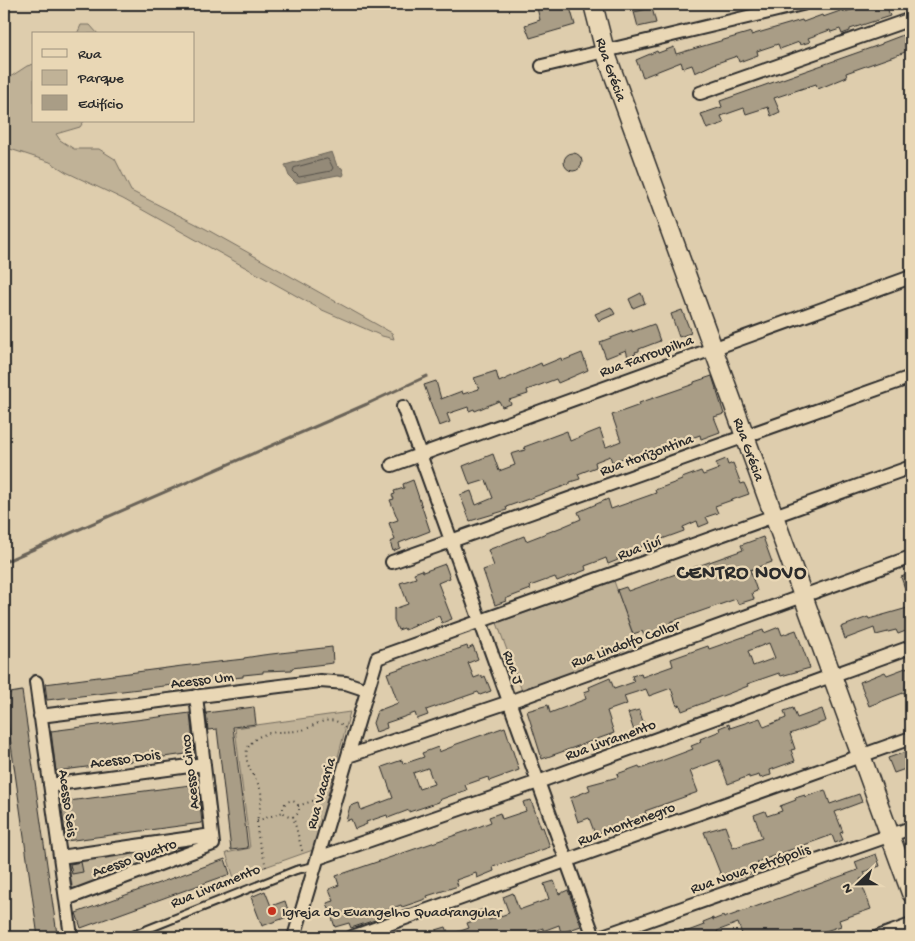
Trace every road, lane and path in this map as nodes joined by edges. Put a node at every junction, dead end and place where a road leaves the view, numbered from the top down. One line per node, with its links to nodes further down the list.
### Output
1 (593, 4): 4 (main road, Rua Grécia)
2 (802, 4): 4 (street)
3 (911, 19): 6 (street)
4 (605, 51): 5 (street); 8 (main road, Rua Grécia)
5 (542, 66)
6 (700, 93)
7 (911, 277): 8 (street, Rua Farroupilha)
8 (713, 348): 11 (main road, Rua Grécia); 12 (street, Rua Farroupilha)
9 (911, 377): 11 (street, Rua Horizontina)
10 (403, 407): 12 (street, Rua J)
11 (745, 436): 15 (main road, Rua Grécia); 16 (street, Rua Horizontina)
12 (420, 456): 13 (street, Rua Farroupilha); 16 (street, Rua J)
13 (392, 465)
14 (911, 467): 15 (street, Rua Ijuí)
15 (774, 516): 19 (main road, Rua Grécia); 20 (street, Rua Ijuí)
16 (451, 541): 18 (street, Rua Horizontina); 20 (street, Rua J)
17 (911, 557): 19 (street, Rua Lindolfo Collor)
18 (392, 562)
19 (803, 596): 23 (main road, Rua Grécia); 27 (street, Rua Lindolfo Collor)
20 (480, 621): 22 (street, Rua Ijuí); 27 (street, Rua J)
21 (911, 647): 23 (street, Rua Livramento)
22 (377, 658): 25 (street, Rua Vacaria)
23 (832, 676): 32 (main road, Rua Grécia); 34 (street, Rua Livramento)
24 (36, 682): 28 (street, Acesso Seis)
25 (367, 690): 26 (street, Acesso Um); 31 (street, Rua Vacaria)
26 (196, 696): 28 (street, Acesso Um); 33 (street, Acesso Cinco)
27 (509, 702): 31 (street, Rua Lindolfo Collor); 34 (street, Rua J)
28 (40, 716): 35 (street, Acesso Seis)
29 (345, 728): 40 (path)
30 (911, 738): 32 (street, Rua Montenegro)
31 (348, 756): 46 (street, Rua Vacaria)
32 (861, 756): 42 (main road, Rua Grécia); 47 (street, Rua Montenegro)
33 (204, 764): 35 (street, Acesso Dois); 43 (street, Acesso Cinco)
34 (538, 782): 46 (street, Rua Livramento); 47 (street, Rua J)
35 (50, 785): 45 (street, Acesso Seis)
36 (328, 796): 37 (path)
37 (298, 806): 38 (path); 39 (path)
38 (284, 811): 39 (path); 40 (path)
39 (293, 816): 44 (path)
40 (257, 821): 48 (path)
41 (911, 828): 42 (street, Rua Nova Petrópolis)
42 (890, 836): 49 (main road, Rua Grécia); 57 (street, Rua Nova Petrópolis)
43 (213, 840): 45 (street); 50 (street, Acesso Quatro)
44 (303, 854)
45 (60, 857): 50 (street, Acesso Seis)
46 (316, 862): 53 (lane, Rua Livramento); 54 (street, Rua Vacaria)
47 (566, 862): 55 (street, Rua Montenegro); 56 (street, Rua J)
48 (266, 867)
49 (911, 893)
50 (66, 899): 52 (street, Acesso Seis)
51 (911, 925): 58 (street)
52 (70, 929)
53 (128, 937)
54 (294, 937)
55 (352, 937)
56 (594, 937)
57 (600, 937)
58 (878, 937)

